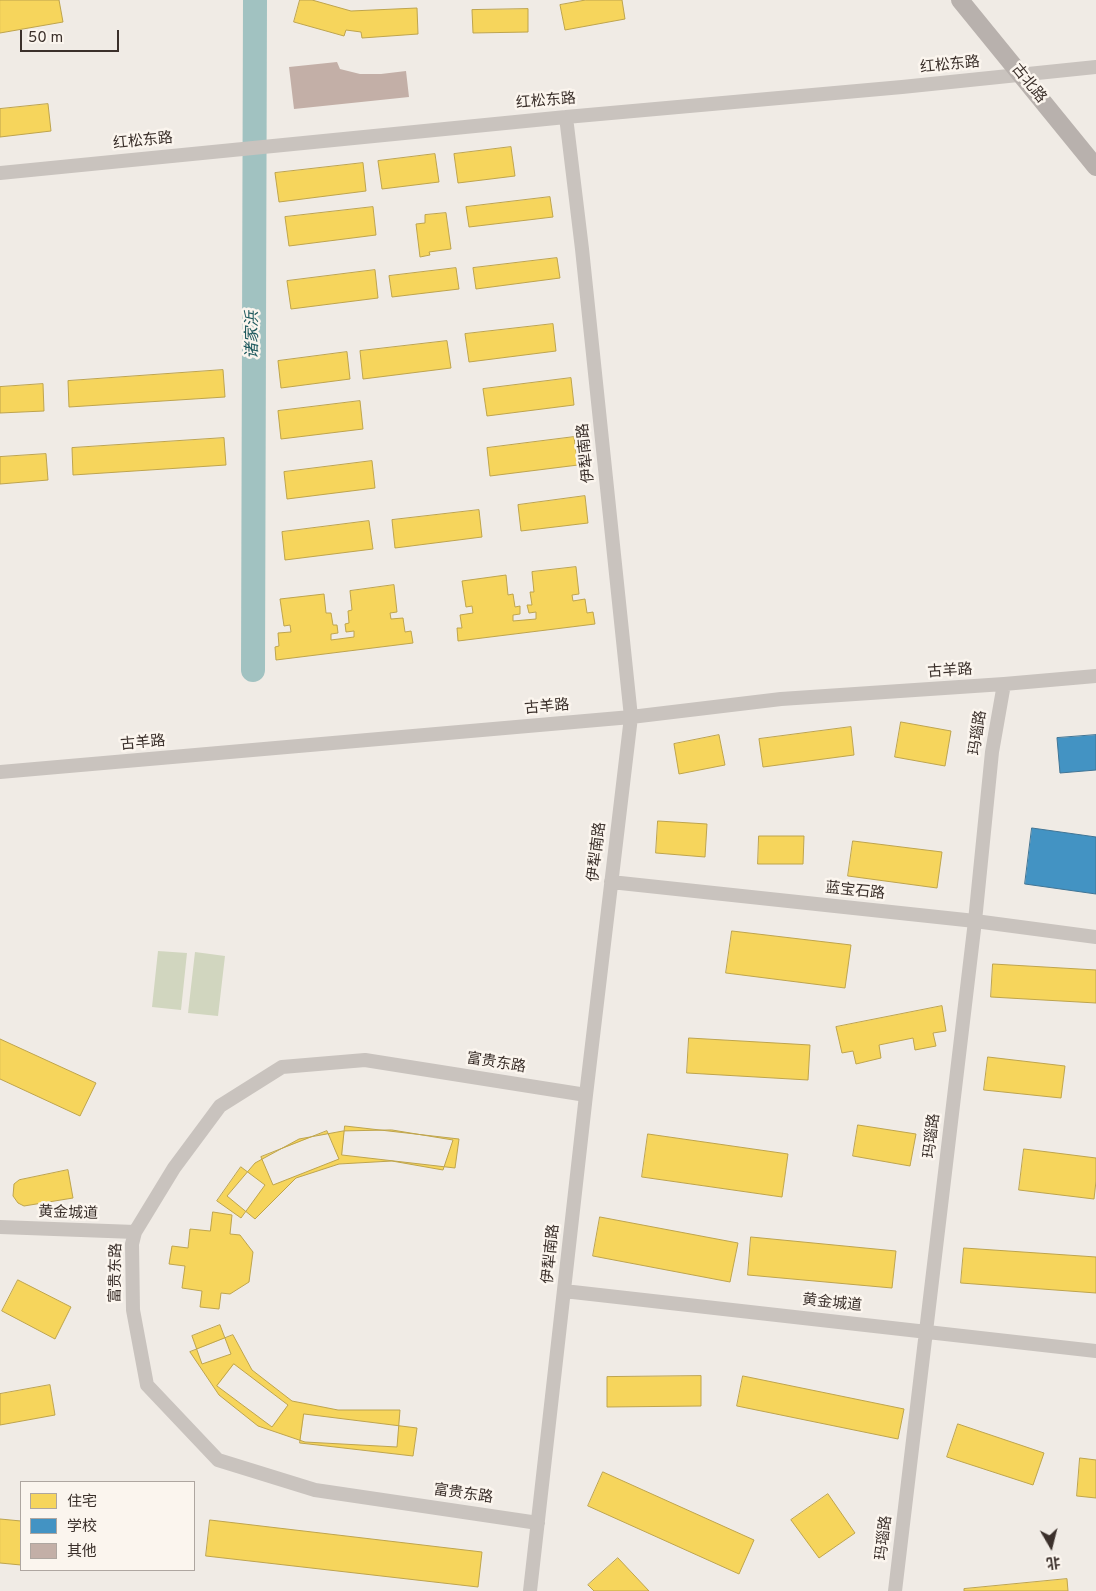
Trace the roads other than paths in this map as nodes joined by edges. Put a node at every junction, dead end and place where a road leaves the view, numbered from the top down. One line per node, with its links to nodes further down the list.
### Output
1 (960, 0): 3 (main road, 古北路)
2 (1096, 67): 3 (street, 红松东路)
3 (1021, 75): 4 (street, 红松东路); 5 (main road, 古北路)
4 (566, 117): 6 (street, 红松东路); 9 (street, 伊犁南路)
5 (1096, 167)
6 (0, 172)
7 (1096, 676): 8 (street, 古羊路)
8 (1004, 684): 9 (street, 古羊路); 12 (street, 玛瑙路)
9 (631, 717): 10 (street, 古羊路); 11 (street, 伊犁南路)
10 (0, 772)
11 (611, 882): 12 (street, 蓝宝石路); 14 (street, 伊犁南路)
12 (975, 921): 13 (street, 蓝宝石路); 18 (street, 玛瑙路)
13 (1096, 937)
14 (586, 1095): 16 (street, 富贵东路); 17 (street, 伊犁南路)
15 (0, 1228): 16 (street, 黄金城道)
16 (135, 1232): 20 (street, 富贵东路)
17 (564, 1291): 18 (street, 黄金城道); 20 (street, 伊犁南路)
18 (926, 1331): 19 (street, 黄金城道); 22 (street, 玛瑙路)
19 (1096, 1351)
20 (538, 1523): 21 (street, 伊犁南路)
21 (530, 1591)
22 (895, 1591)

